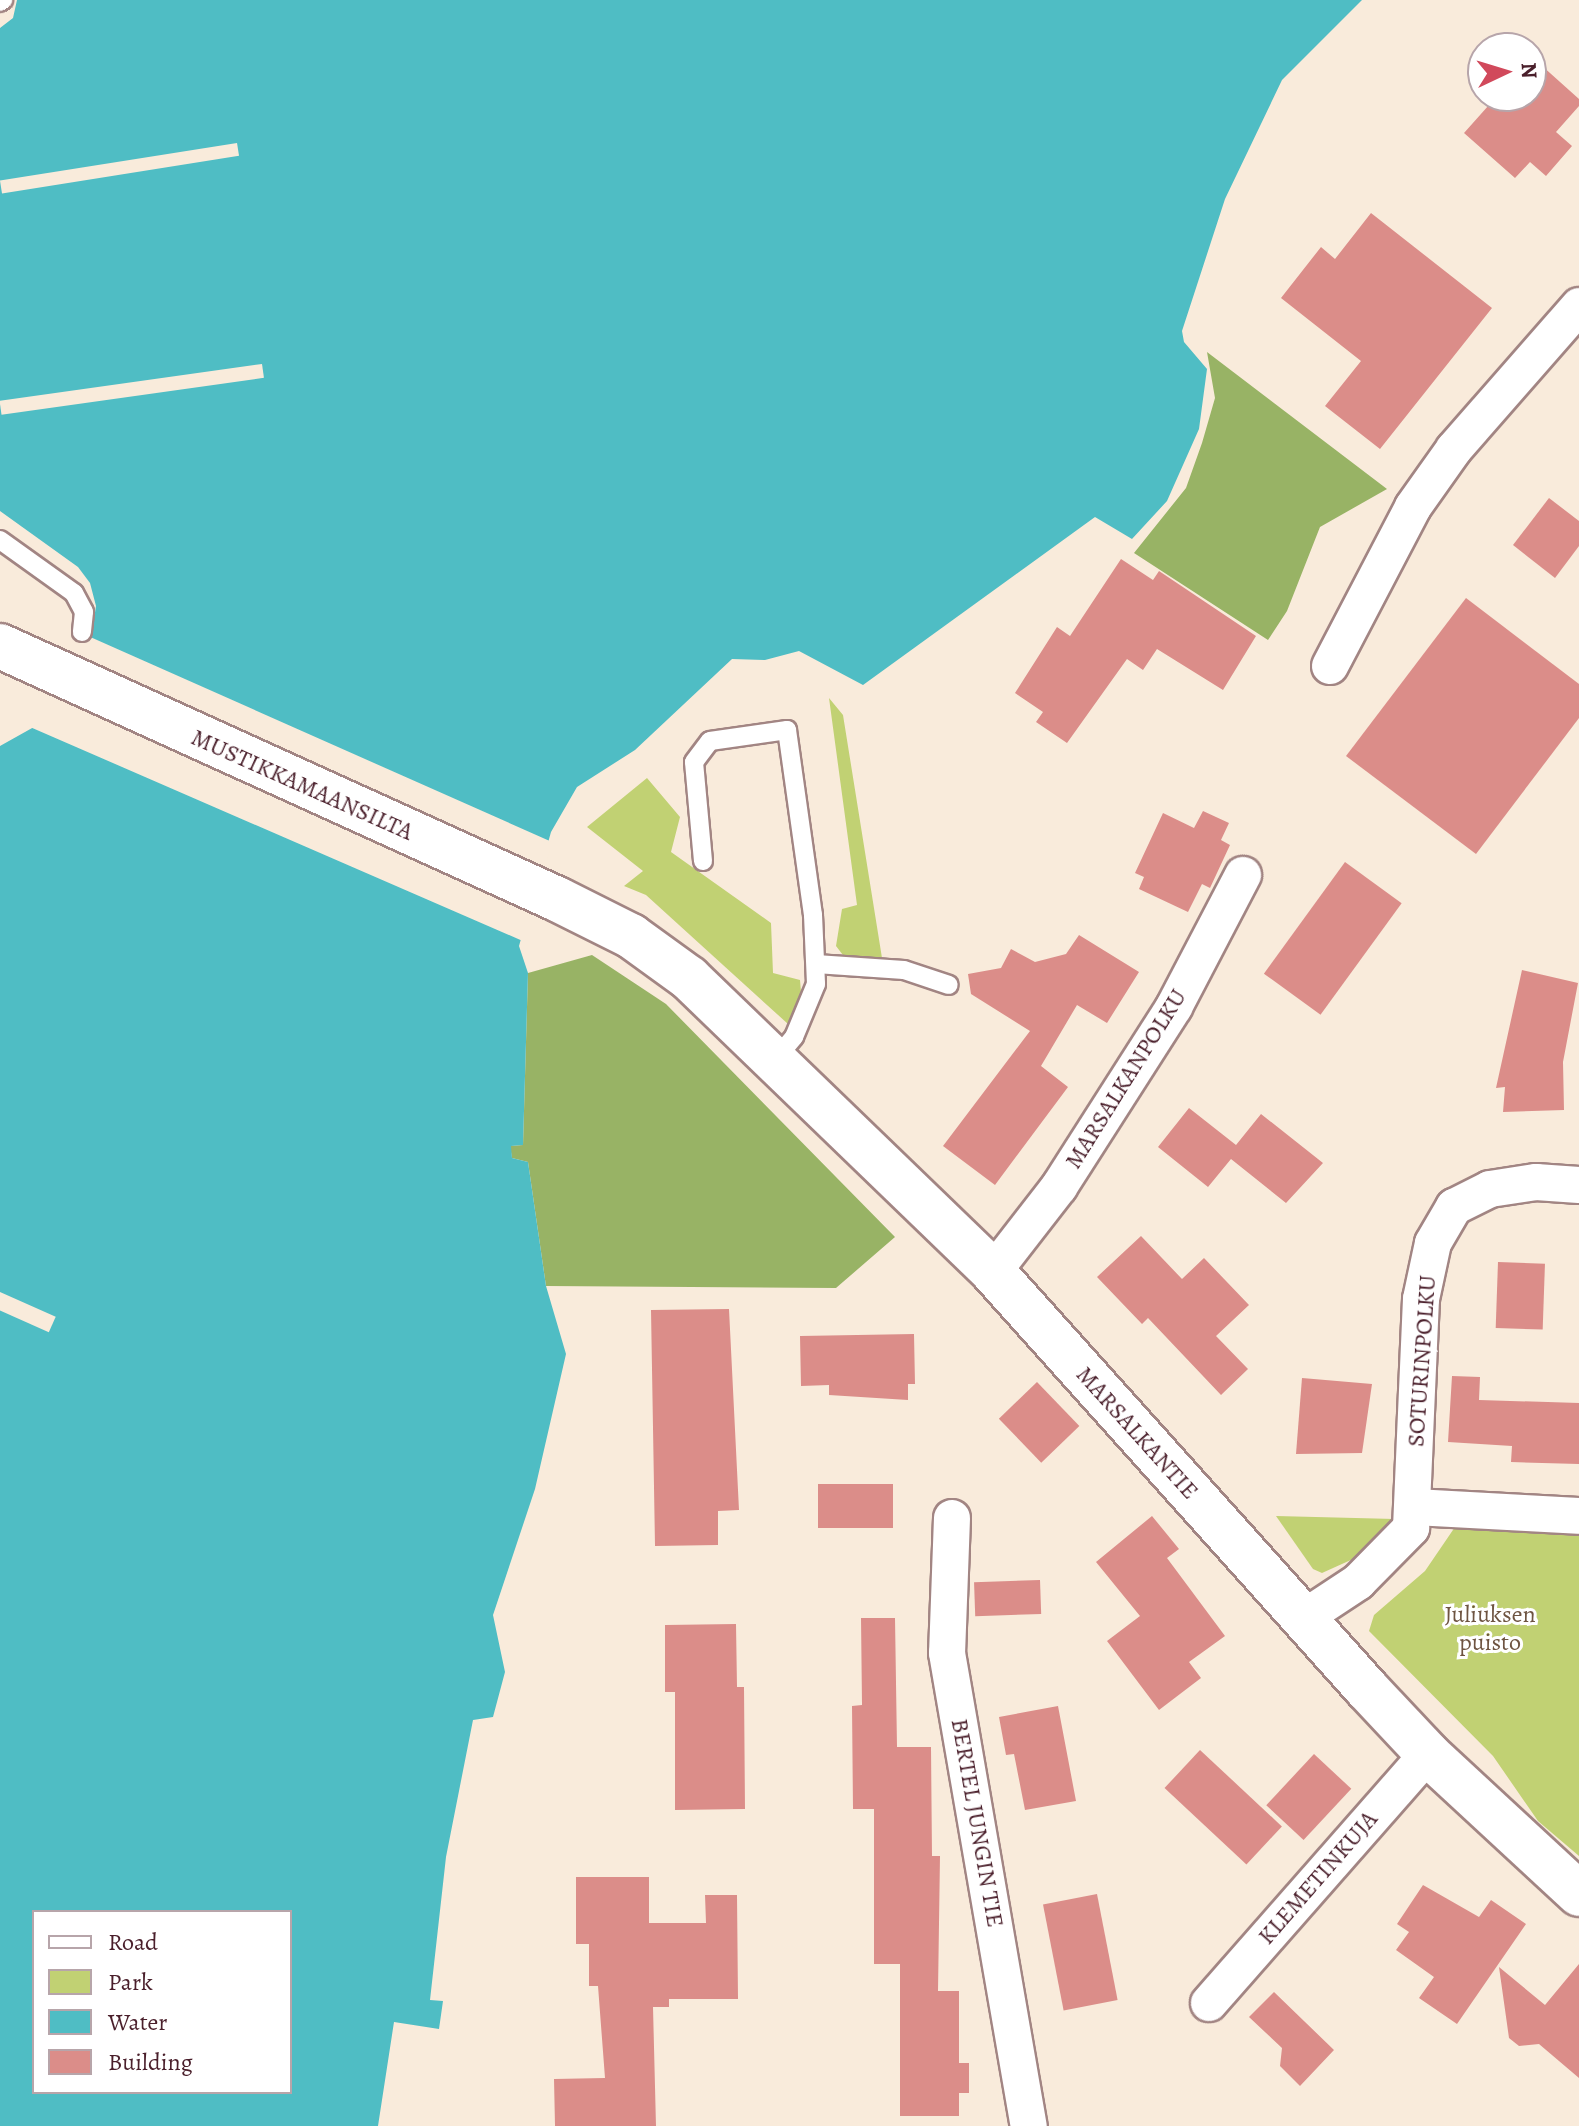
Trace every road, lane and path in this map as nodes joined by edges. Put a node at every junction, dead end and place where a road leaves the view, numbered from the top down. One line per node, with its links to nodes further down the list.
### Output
1 (1579, 306): 5 (street)
2 (0, 540): 3 (lane)
3 (82, 632)
4 (0, 646): 9 (street, MUSTIKKAMAANSILTA)
5 (1330, 666)
6 (703, 861): 8 (lane)
7 (1243, 875): 13 (street, MARSALKANPOLKU)
8 (816, 964): 10 (lane); 11 (lane)
9 (689, 978): 11 (street, MARSALKANTIE)
10 (949, 985)
11 (774, 1061): 13 (street, MARSALKANTIE)
12 (1579, 1185): 14 (street, SOTURINPOLKU)
13 (993, 1272): 17 (street, MARSALKANTIE)
14 (1414, 1507): 15 (street); 17 (street, SOTURINPOLKU)
15 (1579, 1516)
16 (952, 1518): 21 (street, BERTEL JUNGIN TIE)
17 (1305, 1617): 18 (street, MARSALKANTIE)
18 (1428, 1754): 19 (street, MARSALKANTIE); 20 (street, KLEMETINKUJA)
19 (1579, 1894)
20 (1209, 2003)
21 (1029, 2126)

